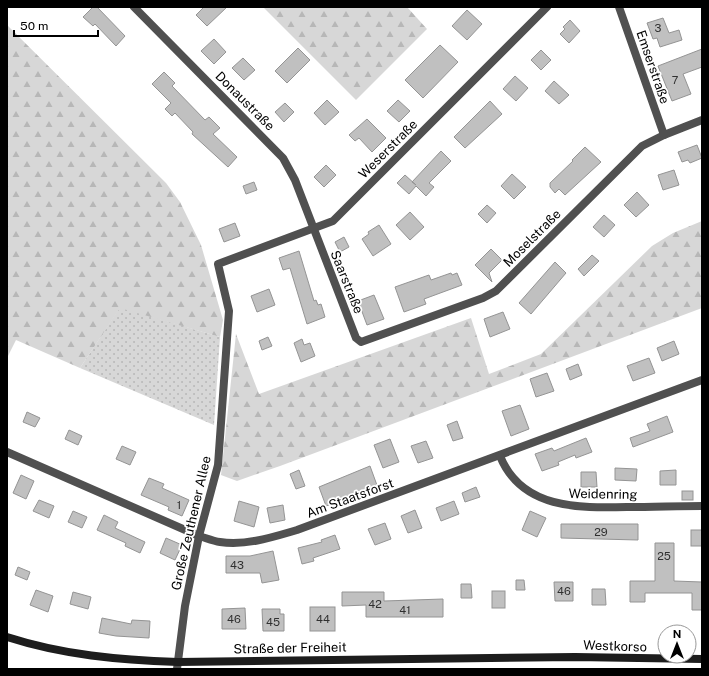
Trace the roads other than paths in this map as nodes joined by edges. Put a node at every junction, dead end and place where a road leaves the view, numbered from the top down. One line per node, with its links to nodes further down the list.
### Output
1 (134, 7): 6 (street, Donaustraße)
2 (547, 7): 6 (street, Weserstraße)
3 (619, 7): 5 (street, Emserstraße)
4 (702, 120): 5 (street, Moselstraße)
5 (664, 135): 8 (street, Moselstraße)
6 (313, 228): 7 (street, Weserstraße); 8 (street, Saarstraße)
7 (218, 264): 13 (street, Große Zeuthener Allee)
8 (361, 342)
9 (702, 380): 11 (street, Am Staatsforst)
10 (7, 452): 13 (street, Am Staatsforst)
11 (500, 456): 12 (street, Weidenring); 13 (street, Am Staatsforst)
12 (702, 506)
13 (199, 536): 17 (street, Große Zeuthener Allee)
14 (7, 638): 17 (street, Straße der Freiheit)
15 (575, 657): 16 (street, Westkorso); 17 (street, Straße der Freiheit)
16 (702, 659)
17 (177, 666)

